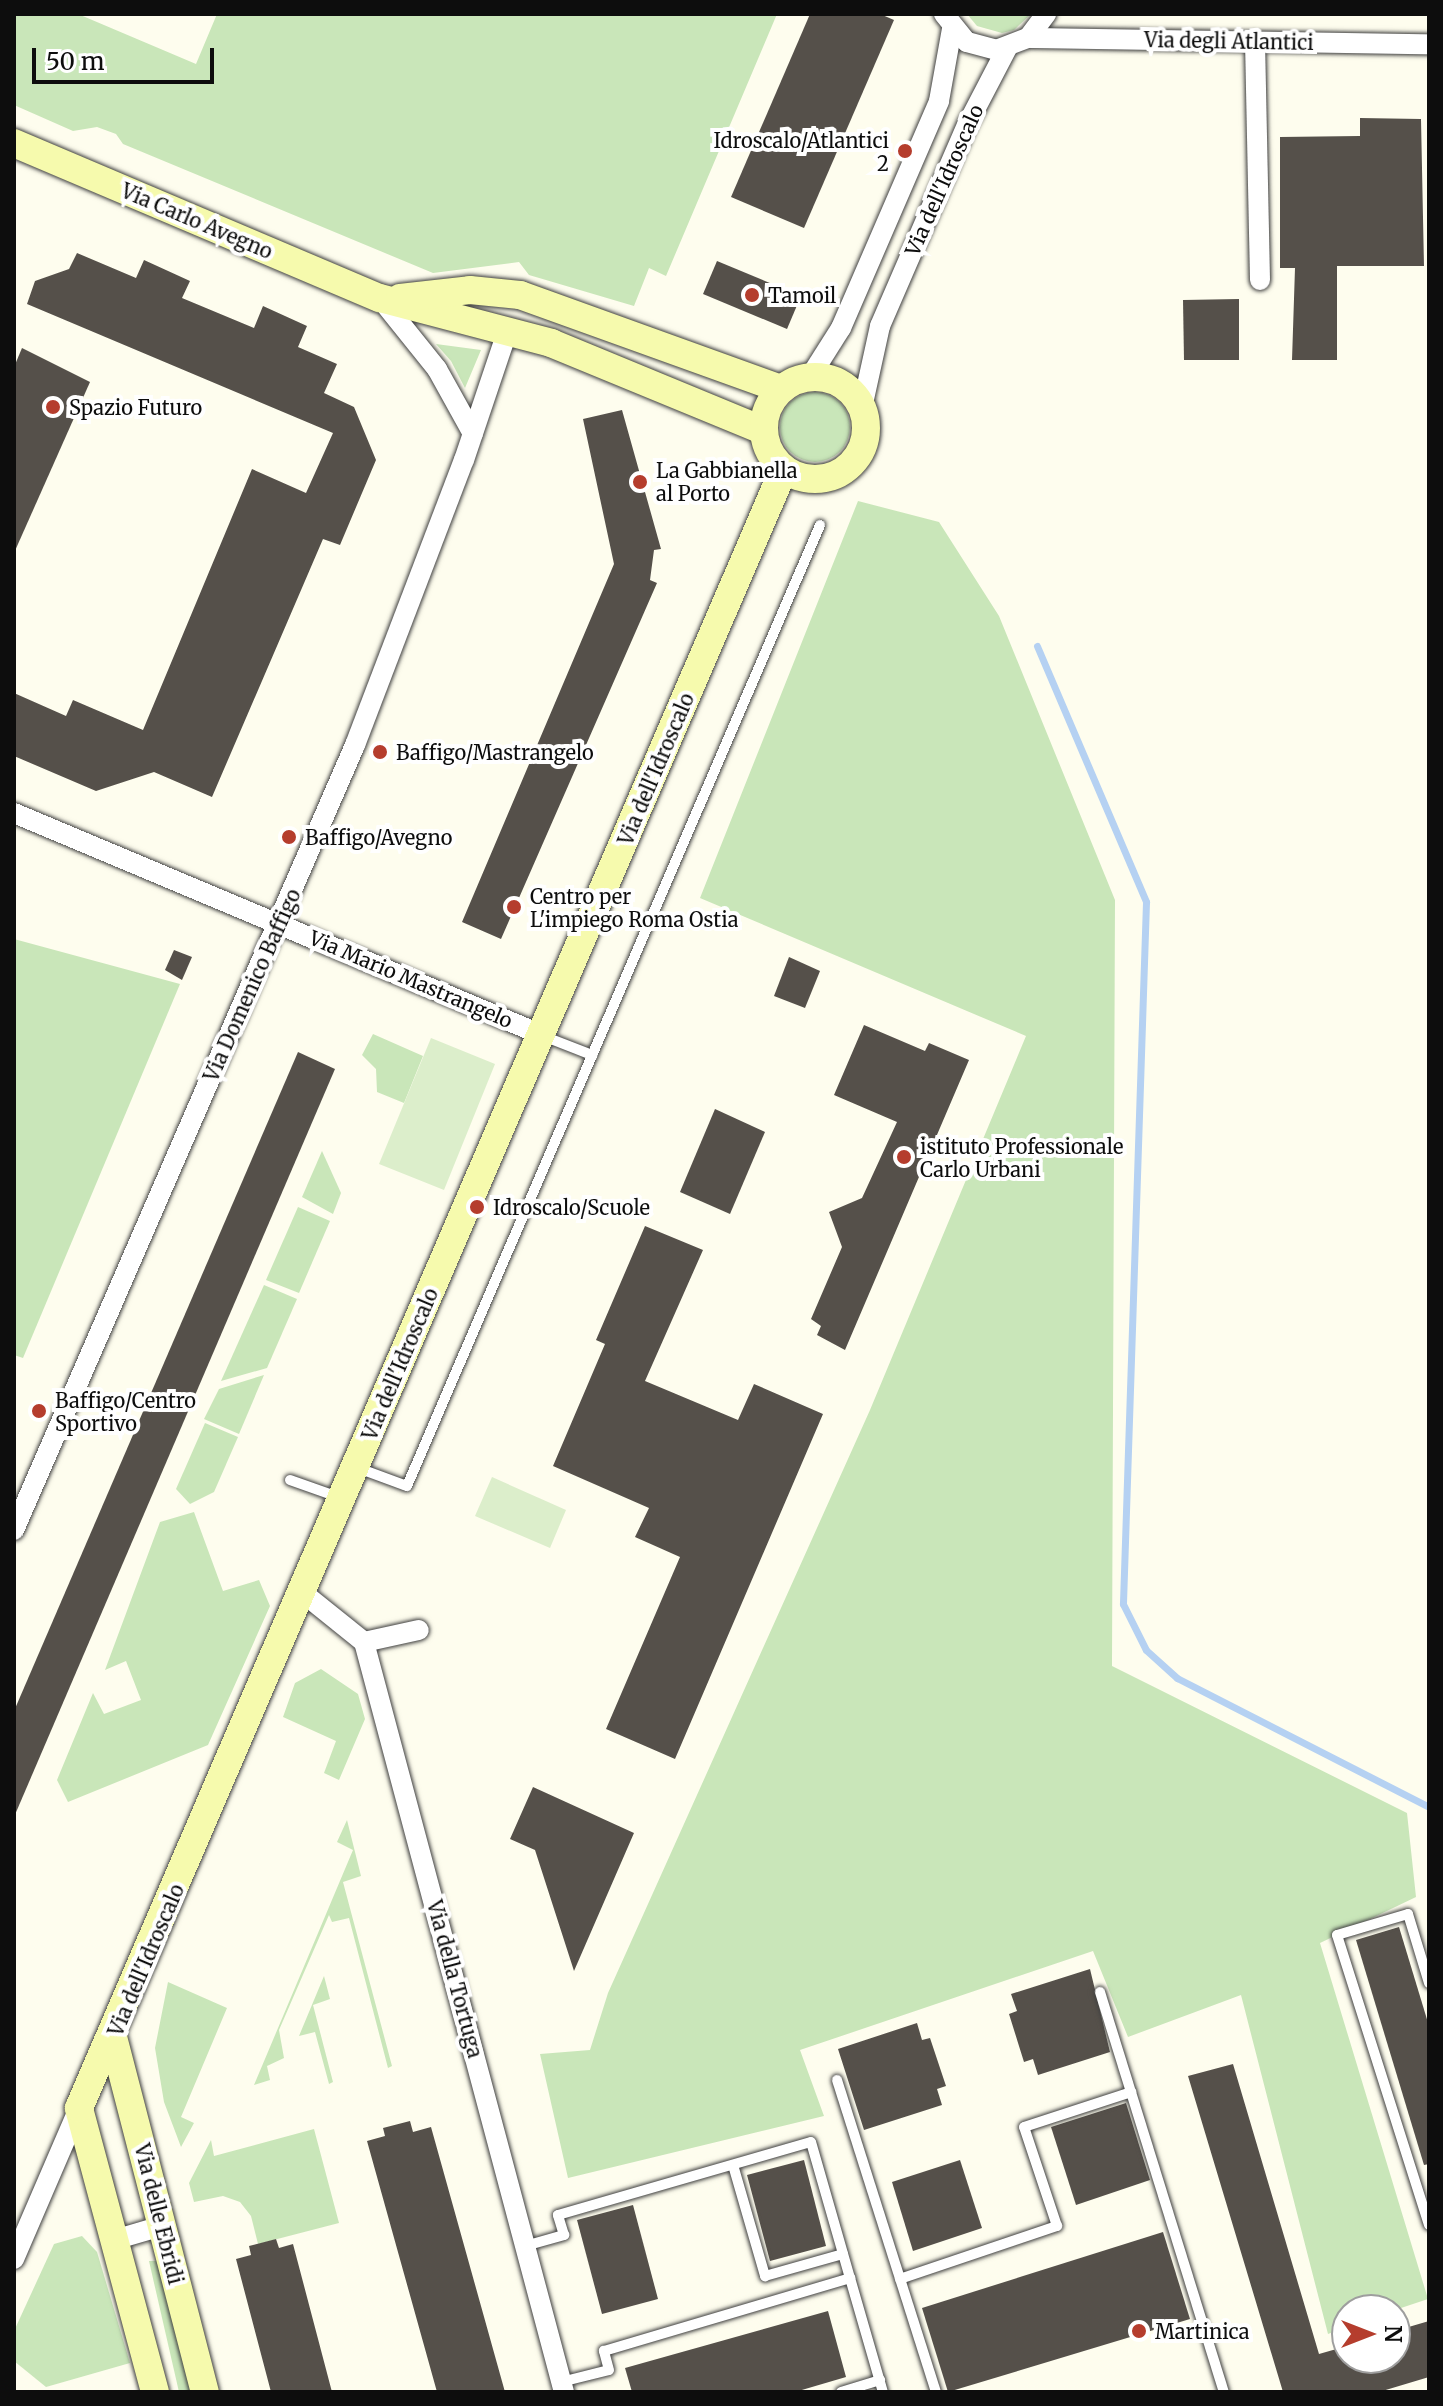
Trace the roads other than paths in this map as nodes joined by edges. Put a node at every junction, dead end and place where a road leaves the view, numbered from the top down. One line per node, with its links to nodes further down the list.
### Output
1 (1046, 14): 3 (street)
2 (948, 22): 6 (street); 12 (street, Via dell'Idroscalo)
3 (1028, 38): 4 (street, Via degli Atlantici); 6 (street)
4 (1255, 41): 5 (street, Via degli Atlantici); 8 (street)
5 (1429, 44)
6 (1007, 48): 14 (street, Via dell'Idroscalo)
7 (17, 152): 9 (street, Via Carlo Avegno)
8 (1260, 280)
9 (380, 298): 10 (street, Via Carlo Avegno); 11 (street, Via Carlo Avegno); 16 (street)
10 (536, 300): 11 (street); 13 (street, Via Carlo Avegno)
11 (508, 329): 15 (street, Via Carlo Avegno); 16 (street, Via Domenico Baffigo)
12 (810, 377): 13 (street); 14 (street)
13 (781, 389): 15 (street)
14 (862, 408): 17 (street)
15 (764, 431): 17 (street)
16 (473, 434): 20 (street, Via Domenico Baffigo)
17 (784, 469): 21 (street, Via dell'Idroscalo)
18 (820, 525): 22 (lane)
19 (14, 813): 20 (street, Via Mario Mastrangelo)
20 (280, 922): 21 (street, Via Mario Mastrangelo); 26 (street, Via Domenico Baffigo)
21 (542, 1035): 22 (lane); 23 (street, Via dell'Idroscalo)
22 (592, 1055): 23 (lane)
23 (356, 1467): 25 (street, Via dell'Idroscalo)
24 (290, 1480): 25 (lane)
25 (343, 1498): 27 (street, Via dell'Idroscalo)
26 (16, 1519)
27 (303, 1593): 29 (street); 32 (street, Via dell'Idroscalo)
28 (419, 1630): 29 (street)
29 (364, 1642): 40 (street, Via della Tortuga)
30 (1429, 1983): 37 (lane)
31 (1100, 1992): 34 (lane)
32 (113, 2037): 35 (street, Via dell'Idroscalo); 38 (street, Via delle Ebridi)
33 (837, 2080): 44 (lane)
34 (1131, 2092): 44 (lane); 52 (lane)
35 (79, 2108): 39 (street); 42 (street, Via dell'Idroscalo)
36 (733, 2165): 40 (lane); 41 (lane); 41 (lane)
37 (1429, 2225)
38 (162, 2226): 39 (street); 48 (street, Via delle Ebridi)
39 (114, 2240): 47 (street)
40 (525, 2246): 46 (street, Via della Tortuga)
41 (843, 2254): 43 (lane)
42 (14, 2259)
43 (850, 2278): 45 (lane); 46 (lane)
44 (900, 2279): 51 (lane)
45 (880, 2380): 49 (lane); 50 (lane)
46 (562, 2387)
47 (155, 2392)
48 (205, 2392)
49 (841, 2392)
50 (883, 2392)
51 (936, 2392)
52 (1224, 2392)

